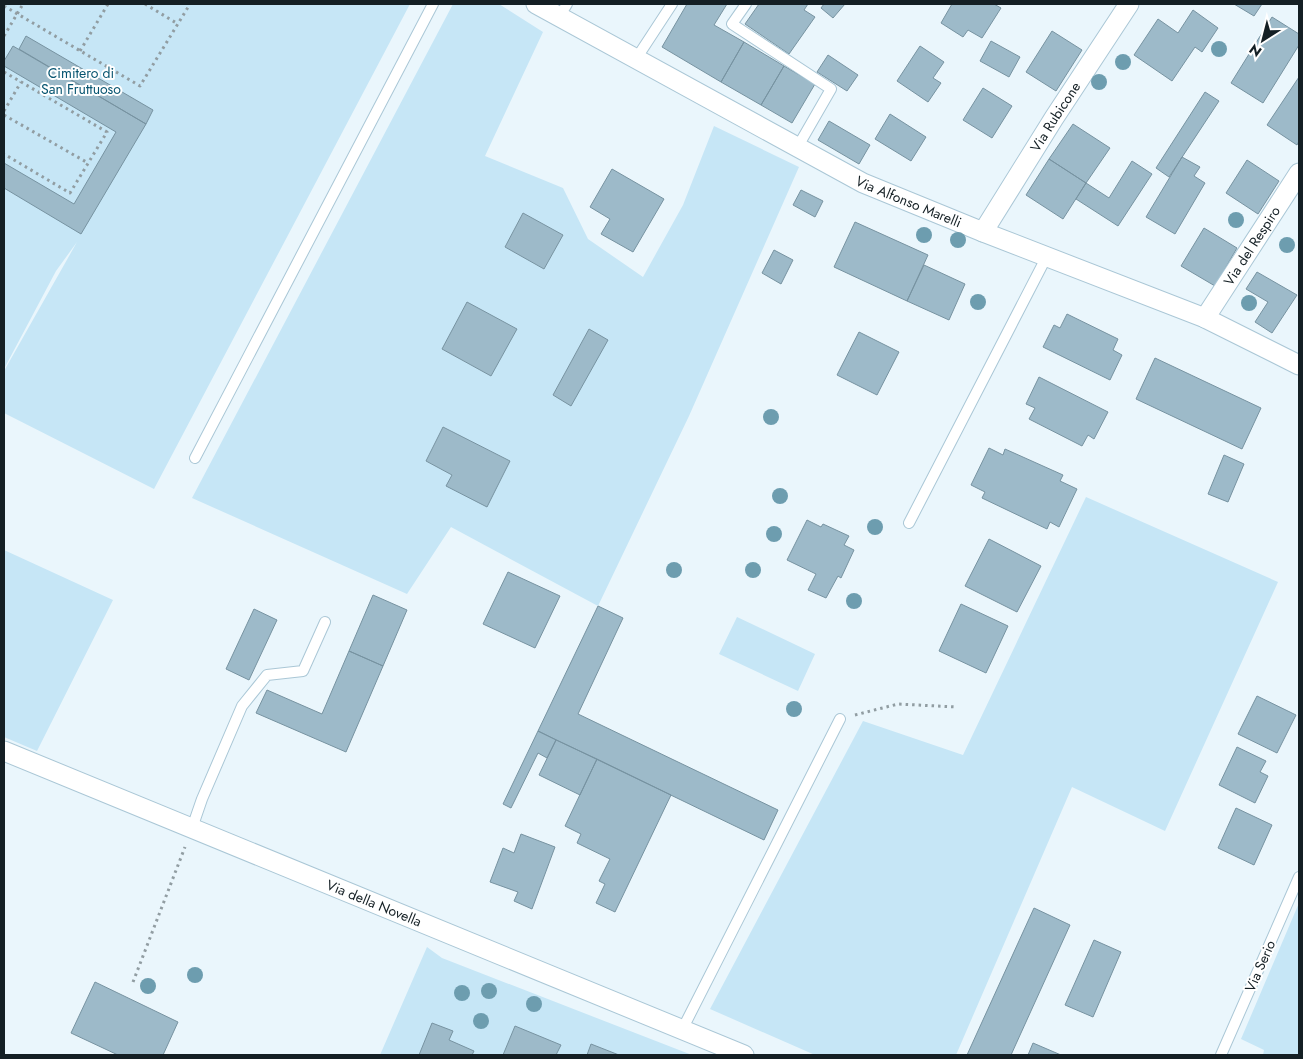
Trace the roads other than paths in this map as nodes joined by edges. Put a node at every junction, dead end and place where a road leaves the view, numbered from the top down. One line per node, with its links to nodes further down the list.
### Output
1 (434, 4): 14 (lane)
2 (536, 4): 6 (street, Via Alfonso Marelli)
3 (672, 4): 7 (lane)
4 (746, 4): 8 (lane)
5 (1129, 4): 10 (street, Via Rubicone)
6 (563, 10): 7 (street, Via Alfonso Marelli)
7 (636, 59): 8 (street, Via Alfonso Marelli)
8 (797, 148): 10 (street, Via Alfonso Marelli)
9 (1299, 173): 12 (street, Via del Respiro)
10 (983, 232): 11 (street, Via Alfonso Marelli)
11 (1047, 256): 12 (street, Via Alfonso Marelli); 15 (lane)
12 (1205, 318): 13 (street, Via Alfonso Marelli)
13 (1299, 366)
14 (196, 458)
15 (909, 523)
16 (325, 622): 19 (lane)
17 (840, 719): 21 (lane)
18 (4, 750): 19 (street, Via della Novella)
19 (192, 828): 21 (street, Via della Novella)
20 (1299, 877): 23 (lane, Via Serio)
21 (682, 1030): 22 (street, Via della Novella)
22 (744, 1055)
23 (1221, 1055)

